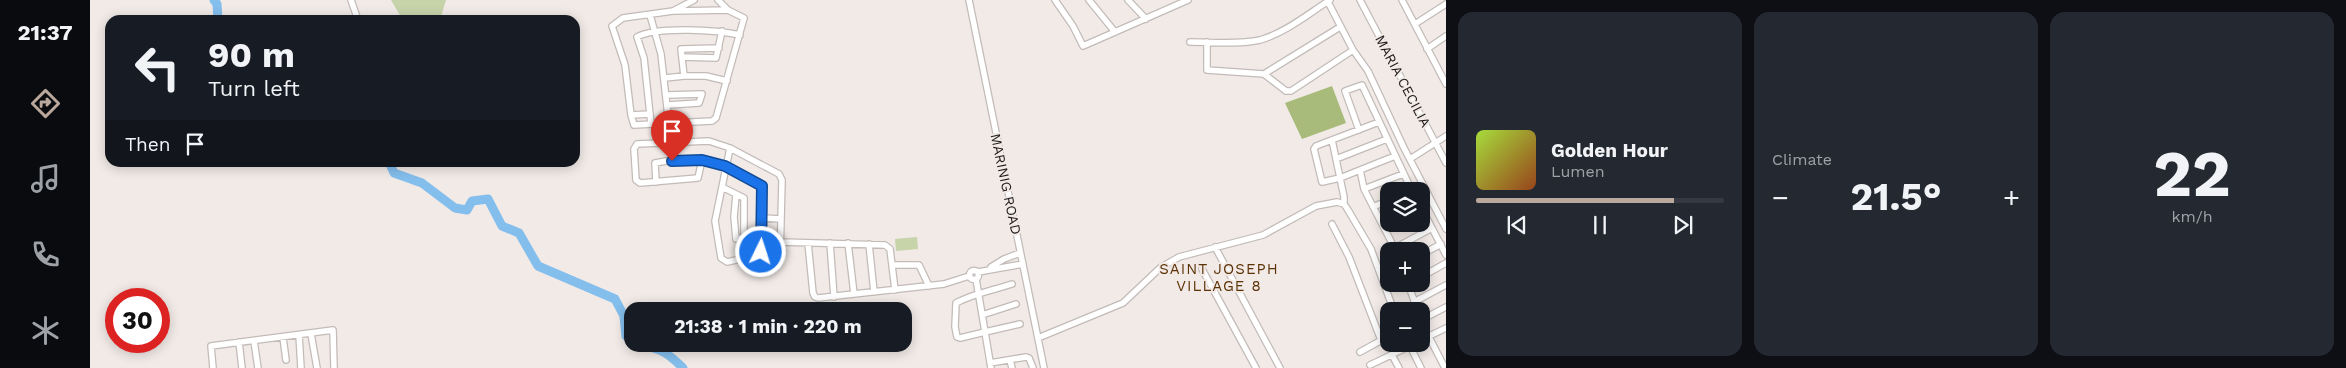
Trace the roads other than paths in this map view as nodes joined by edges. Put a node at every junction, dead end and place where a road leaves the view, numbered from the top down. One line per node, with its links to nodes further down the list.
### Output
1 (351, 0): 18 (street)
2 (694, 0): 16 (street)
3 (718, 0): 15 (street)
4 (969, 0): 89 (street, MARINIG ROAD)
5 (1055, 0): 23 (street)
6 (1089, 0): 23 (street)
7 (1128, 0): 19 (street)
8 (1169, 0): 14 (street)
9 (1188, 0): 14 (street)
10 (1360, 0): 51 (street, MARIA CECILIA)
11 (1402, 0): 20 (street)
12 (1329, 1): 21 (street); 28 (street)
13 (1446, 4): 20 (street)
14 (1175, 6): 19 (street)
15 (728, 10): 16 (street); 25 (street)
16 (673, 11): 17 (street)
17 (650, 14): 24 (street); 43 (street)
18 (356, 15)
19 (1146, 19): 23 (street)
20 (1415, 24): 30 (street)
21 (1340, 27): 31 (street); 35 (street)
22 (722, 31): 24 (street); 25 (street); 29 (street)
23 (1115, 32)
24 (654, 33): 37 (street); 42 (street)
25 (740, 35): 38 (street)
26 (1446, 36): 30 (street)
27 (1190, 42): 28 (street)
28 (1207, 42): 35 (street)
29 (718, 48): 32 (street); 32 (street)
30 (1427, 49): 34 (street)
31 (1353, 50): 35 (street); 55 (street)
32 (682, 57): 36 (street)
33 (1446, 69): 34 (street)
34 (1440, 73): 39 (street)
35 (1264, 74)
36 (684, 76): 37 (street); 38 (street)
37 (665, 78): 40 (street)
38 (726, 81): 44 (street)
39 (1446, 84)
40 (667, 95): 41 (street); 41 (street)
41 (668, 105): 44 (street)
42 (650, 114): 43 (street); 46 (street)
43 (631, 115): 46 (street)
44 (670, 122): 46 (street); 52 (street)
45 (1379, 122): 47 (street); 47 (street); 49 (street)
46 (651, 124)
47 (1359, 130): 50 (street)
48 (1446, 136): 51 (street)
49 (1387, 139): 54 (street); 57 (street)
50 (1332, 140): 57 (street); 62 (street)
51 (1436, 142): 55 (street); 58 (street, MARIA CECILIA)
52 (671, 143): 53 (street); 63 (street)
53 (730, 148): 59 (street); 72 (street)
54 (1395, 156): 60 (street); 61 (street)
55 (1410, 159): 76 (street)
56 (702, 160): 59 (street); 63 (street); 63 (street)
57 (1336, 160): 62 (street)
58 (1446, 163)
59 (725, 166): 65 (street); 71 (street)
60 (1360, 170): 62 (street); 66 (street)
61 (1403, 174): 64 (street); 66 (street)
62 (1340, 178): 69 (street)
63 (656, 182)
64 (1407, 182)
65 (722, 186): 67 (street); 77 (street)
66 (1364, 189): 70 (street)
67 (736, 195): 78 (street); 78 (street)
68 (1380, 203): 70 (street)
69 (1344, 204): 87 (street); 108 (street)
70 (1373, 206): 80 (street)
71 (763, 218): 72 (street); 77 (street)
72 (781, 218): 79 (street)
73 (1332, 224): 121 (street)
74 (1430, 224): 75 (street)
75 (1432, 228): 81 (street); 86 (street)
76 (1446, 229)
77 (762, 236): 78 (street)
78 (744, 238)
79 (781, 242): 82 (street); 91 (street)
80 (1391, 242)
81 (1407, 242)
82 (808, 243): 83 (street); 107 (street)
83 (830, 243): 84 (street); 107 (street)
84 (848, 243): 85 (street); 105 (street)
85 (869, 244): 94 (street); 103 (street)
86 (1441, 244): 88 (street); 90 (street)
87 (1215, 247): 122 (street); 147 (street)
88 (1430, 250)
89 (1020, 253): 93 (street, MARINIG ROAD); 95 (street)
90 (1446, 254)
91 (780, 260)
92 (1446, 263): 97 (street)
93 (1023, 264): 95 (street); 122 (street, MARINIG ROAD)
94 (892, 265): 101 (street); 102 (street)
95 (989, 269): 98 (street)
96 (1202, 269): 146 (street)
97 (1430, 271)
98 (972, 278): 101 (street); 106 (street)
99 (1012, 284): 106 (street)
100 (1446, 285): 109 (street)
101 (929, 286): 102 (street)
102 (895, 290): 103 (street)
103 (874, 292): 105 (street)
104 (1411, 292): 109 (street)
105 (854, 294): 107 (street)
106 (977, 296): 112 (street); 116 (street)
107 (834, 297)
108 (1391, 302)
109 (1414, 302)
110 (1016, 304): 112 (street)
111 (1446, 307): 113 (street)
112 (982, 315): 116 (street)
113 (1430, 315)
114 (1020, 324): 116 (street)
115 (1446, 328): 119 (street)
116 (985, 332): 135 (street)
117 (312, 334): 118 (street); 141 (street); 142 (street)
118 (299, 335): 120 (street); 140 (street)
119 (1430, 336)
120 (283, 337): 124 (street); 133 (street)
121 (1380, 337)
122 (1038, 338): 145 (street, MARINIG ROAD)
123 (1430, 339): 131 (street)
124 (254, 341): 126 (street); 139 (street)
125 (1380, 341): 128 (street)
126 (239, 342): 137 (street); 138 (street)
127 (1446, 350): 131 (street)
128 (1360, 352)
129 (1397, 352): 132 (street)
130 (1414, 352): 149 (street)
131 (1438, 354): 150 (street)
132 (1392, 355): 136 (street); 148 (street)
133 (286, 360)
134 (1010, 360): 135 (street); 143 (street); 144 (street)
135 (991, 365)
136 (1370, 365)
137 (213, 368)
138 (242, 368)
139 (258, 368)
140 (301, 368)
141 (317, 368)
142 (334, 368)
143 (1012, 368)
144 (1033, 368)
145 (1044, 368)
146 (1256, 368)
147 (1280, 368)
148 (1399, 368)
149 (1421, 368)
150 (1445, 368)

